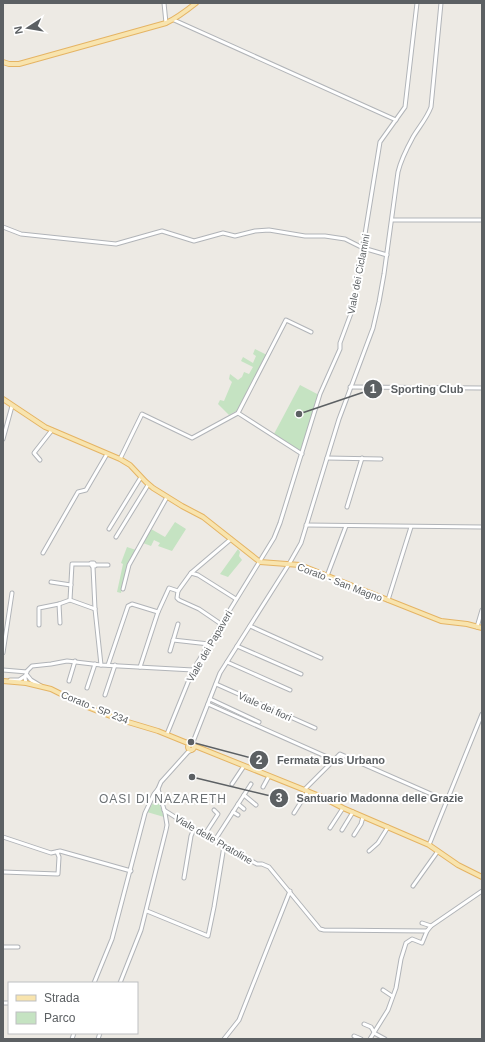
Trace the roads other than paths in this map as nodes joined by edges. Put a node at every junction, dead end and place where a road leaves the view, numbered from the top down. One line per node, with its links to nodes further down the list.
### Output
1 (164, 3): 6 (street)
2 (196, 3): 5 (main road)
3 (417, 3): 8 (street, Viale dei Ciclamini)
4 (441, 3): 9 (street)
5 (174, 20): 6 (main road); 8 (street)
6 (166, 22): 7 (main road)
7 (3, 62)
8 (396, 120): 12 (street, Viale dei Ciclamini)
9 (392, 220): 10 (street); 13 (street)
10 (482, 220)
11 (3, 227): 12 (street)
12 (363, 248): 13 (street); 23 (street, Viale dei Ciclamini)
13 (387, 255): 15 (street)
14 (312, 332): 19 (street)
15 (350, 387): 16 (street); 24 (street)
16 (482, 388)
17 (3, 399): 18 (main road)
18 (12, 406): 20 (main road); 21 (street)
19 (238, 413): 23 (street); 26 (street)
20 (52, 430): 22 (main road); 28 (street)
21 (3, 439)
22 (107, 454): 26 (main road); 40 (street)
23 (302, 454): 41 (street, Viale dei Ciclamini)
24 (327, 458): 25 (street); 33 (street)
25 (362, 458): 27 (street); 32 (street)
26 (120, 459): 29 (main road)
27 (381, 459)
28 (40, 460)
29 (141, 476): 30 (main road); 37 (street)
30 (148, 485): 31 (main road); 38 (street)
31 (167, 497): 39 (main road); 49 (street)
32 (347, 507)
33 (306, 525): 34 (street); 42 (street)
34 (346, 526): 35 (street); 46 (street)
35 (411, 527): 36 (street); 54 (street)
36 (482, 527)
37 (109, 529)
38 (116, 536)
39 (231, 539): 41 (main road); 45 (street)
40 (43, 553)
41 (260, 562): 42 (main road, Corato - San Magno); 52 (street, Viale dei Papaveri)
42 (289, 564): 46 (main road, Corato - San Magno); 63 (street)
43 (93, 565): 44 (street); 48 (street); 56 (street)
44 (108, 565)
45 (192, 573): 50 (street); 52 (street)
46 (327, 576): 54 (main road, Corato - San Magno)
47 (51, 582): 48 (street)
48 (70, 584): 53 (street)
49 (123, 589)
50 (178, 591): 58 (street); 61 (street)
51 (12, 593): 70 (street)
52 (236, 599): 61 (street, Viale dei Papaveri)
53 (70, 600): 55 (street); 56 (street)
54 (388, 600): 64 (main road, Corato - San Magno)
55 (59, 604): 59 (street); 62 (street)
56 (95, 609): 75 (street)
57 (482, 610): 64 (street)
58 (158, 612): 76 (street); 78 (street)
59 (60, 623)
60 (178, 624): 66 (street)
61 (221, 624): 67 (street, Viale dei Papaveri)
62 (39, 625)
63 (250, 626): 68 (street); 71 (street)
64 (477, 627): 65 (main road, Corato - San Magno)
65 (482, 628)
66 (173, 640): 67 (street); 69 (street)
67 (209, 644): 80 (street, Viale dei Papaveri)
68 (237, 646): 73 (street); 82 (street)
69 (170, 651)
70 (3, 653)
71 (322, 658)
72 (75, 661): 74 (street); 81 (street); 84 (street)
73 (227, 662): 86 (street); 89 (street)
74 (95, 664): 75 (street); 88 (street)
75 (101, 665): 76 (street)
76 (108, 665): 77 (street)
77 (115, 665): 78 (street); 90 (street)
78 (140, 667): 80 (street)
79 (3, 670): 81 (street)
80 (193, 670): 96 (street, Viale dei Papaveri)
81 (27, 673): 83 (street); 85 (street); 87 (street)
82 (302, 674)
83 (5, 681): 85 (main road, Corato - SP 234)
84 (69, 681)
85 (26, 683): 87 (main road, Corato - SP 234)
86 (216, 684): 91 (street); 95 (street, Viale dei fiori)
87 (42, 686): 96 (main road, Corato - SP 234)
88 (88, 688)
89 (290, 690)
90 (105, 695)
91 (210, 698): 92 (street); 94 (street)
92 (208, 704): 97 (street); 98 (street)
93 (482, 714): 107 (street)
94 (259, 722)
95 (315, 728)
96 (167, 734): 97 (main road, Corato - SP 234)
97 (192, 747): 99 (main road); 104 (street)
98 (334, 760): 105 (street); 107 (street)
99 (244, 766): 100 (main road); 101 (street)
100 (269, 776): 103 (street); 105 (main road)
101 (232, 784)
102 (251, 784): 106 (street)
103 (263, 787)
104 (158, 789): 112 (street); 134 (street)
105 (306, 791): 110 (main road); 115 (street)
106 (244, 795): 108 (street); 109 (street)
107 (447, 801): 129 (street)
108 (238, 804): 111 (street); 114 (street)
109 (256, 805)
110 (343, 808): 116 (main road); 122 (street)
111 (244, 809)
112 (164, 810): 123 (street, Viale delle Pratoline); 141 (street)
113 (214, 810): 125 (street)
114 (233, 812): 117 (street); 119 (street)
115 (294, 812)
116 (353, 812): 118 (main road); 124 (street)
117 (238, 816)
118 (363, 816): 121 (main road); 126 (street)
119 (228, 820): 120 (street); 128 (street)
120 (233, 824)
121 (388, 827): 129 (main road); 131 (street)
122 (330, 828)
123 (194, 829): 125 (street, Viale delle Pratoline); 137 (street)
124 (342, 830)
125 (205, 834): 128 (street, Viale delle Pratoline)
126 (354, 835)
127 (3, 837): 133 (street)
128 (215, 840): 130 (street, Viale delle Pratoline)
129 (429, 845): 132 (main road)
130 (224, 846): 139 (street, Viale delle Pratoline); 141 (street)
131 (369, 851)
132 (438, 851): 136 (main road); 138 (street)
133 (57, 852): 134 (street); 135 (street)
134 (131, 871): 147 (street)
135 (3, 872)
136 (482, 877)
137 (184, 878)
138 (413, 886)
139 (290, 891): 144 (street, Viale delle Pratoline); 154 (street)
140 (482, 891): 143 (street)
141 (146, 911): 148 (street)
142 (422, 923): 143 (street)
143 (431, 926): 144 (street)
144 (427, 931): 150 (street)
145 (3, 947): 146 (street)
146 (18, 947)
147 (94, 982)
148 (120, 982)
149 (383, 990): 150 (street)
150 (392, 996): 152 (street)
151 (364, 1024): 152 (street)
152 (374, 1033): 156 (street); 157 (street)
153 (354, 1036): 155 (street)
154 (224, 1039)
155 (361, 1039)
156 (370, 1039)
157 (385, 1039)

